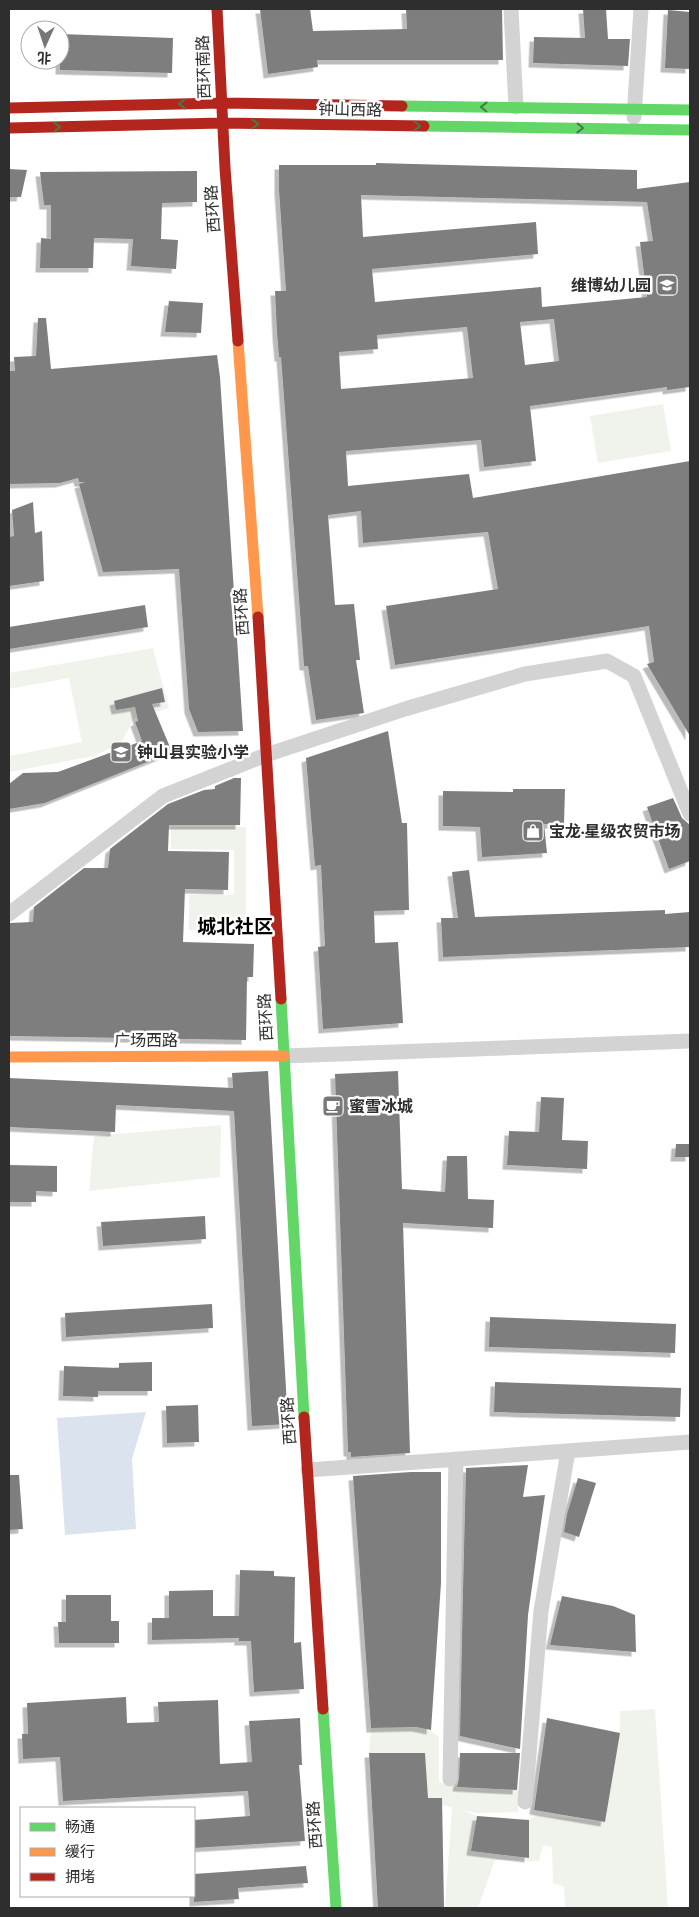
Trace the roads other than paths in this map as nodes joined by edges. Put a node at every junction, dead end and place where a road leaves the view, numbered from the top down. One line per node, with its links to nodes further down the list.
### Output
1 (217, 9): 4 (street, 西环南路)
2 (511, 9): 5 (street)
3 (641, 9): 7 (street)
4 (221, 103): 5 (street, 钟山西路, one-way to 4); 6 (street, 钟山西路, one-way to 6); 9 (street, 西环南路)
5 (516, 107): 7 (street, 钟山西路)
6 (9, 108)
7 (635, 109): 8 (street, 钟山西路); 11 (street)
8 (690, 110)
9 (222, 123): 10 (street, 钟山西路, one-way to 9); 11 (street, 钟山西路, one-way to 11); 13 (street, 西环路)
10 (9, 128)
11 (634, 129): 12 (street, 钟山西路)
12 (690, 130)
13 (266, 755): 14 (street); 15 (street); 17 (street, 西环路)
14 (690, 814)
15 (9, 914)
16 (690, 1041): 17 (street)
17 (284, 1056): 18 (street, 广场西路); 22 (street, 西环路)
18 (9, 1057)
19 (690, 1442): 20 (street)
20 (568, 1451): 21 (street); 24 (street)
21 (456, 1459): 22 (street); 23 (street)
22 (308, 1470): 25 (street, 西环路)
23 (450, 1779)
24 (525, 1802)
25 (336, 1908)

